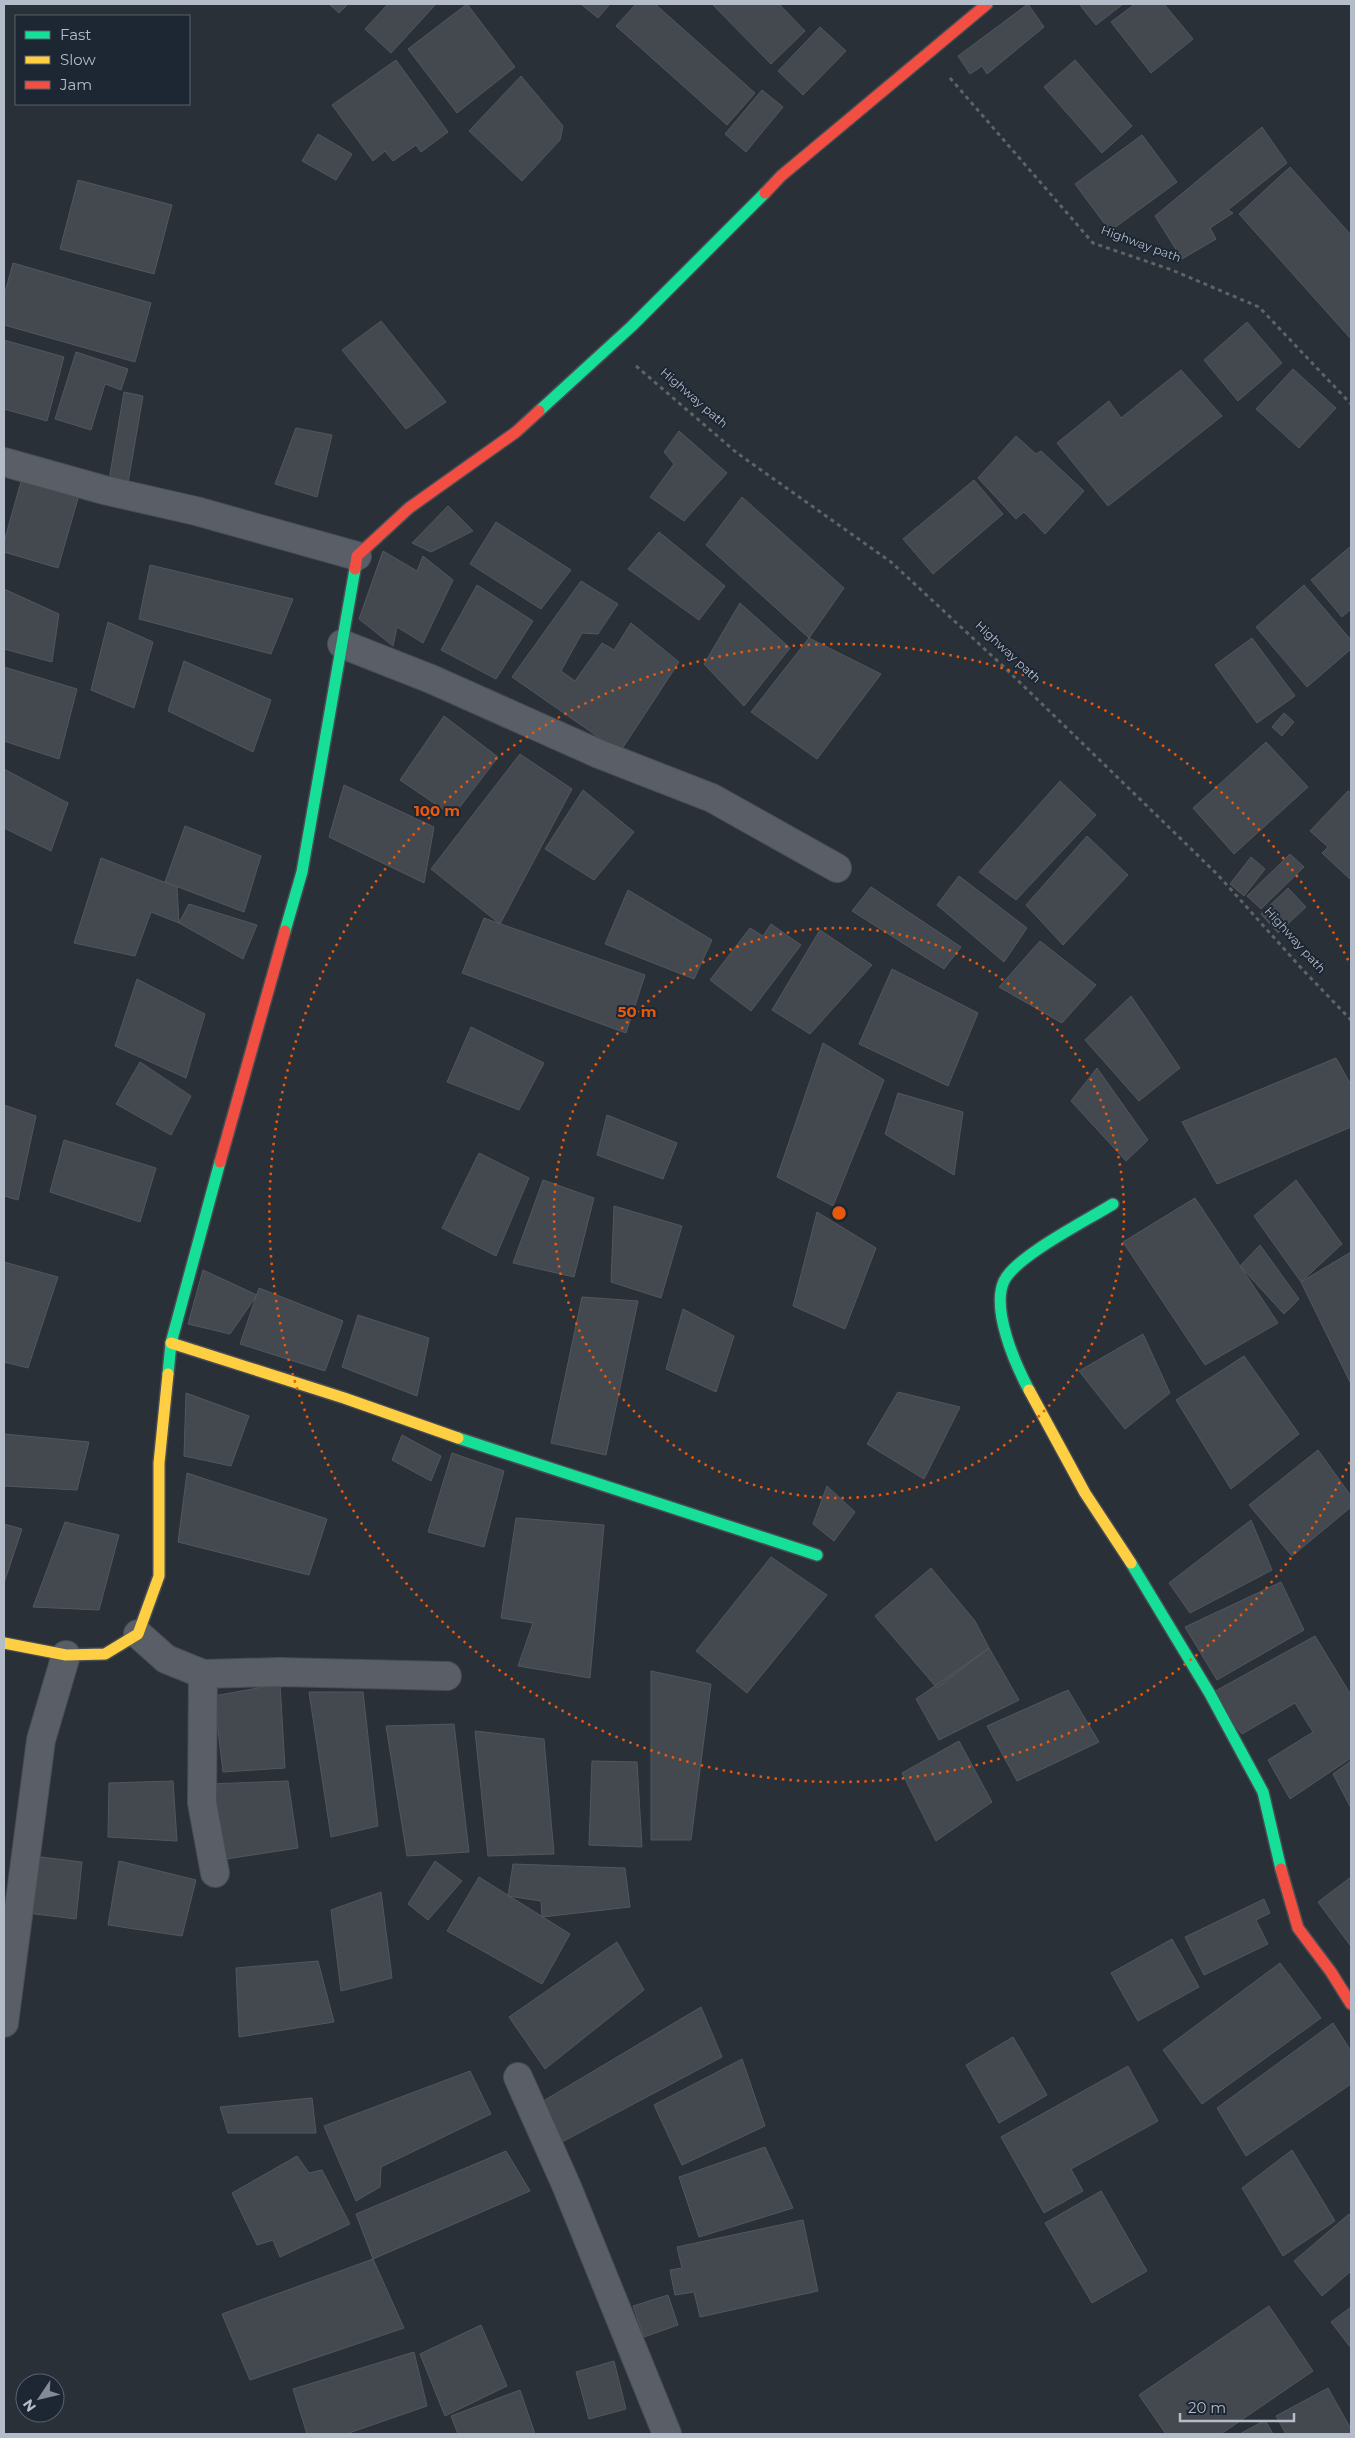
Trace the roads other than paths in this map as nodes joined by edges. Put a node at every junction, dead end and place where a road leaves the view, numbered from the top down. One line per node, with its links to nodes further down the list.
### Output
1 (987, 4): 3 (street)
2 (4, 462): 3 (street)
3 (357, 556): 4 (street)
4 (342, 644): 5 (street); 7 (street)
5 (837, 868)
6 (1113, 1204): 15 (street)
7 (171, 1343): 8 (street); 9 (street)
8 (817, 1555)
9 (138, 1634): 11 (street); 12 (street)
10 (4, 1643): 11 (street)
11 (66, 1655): 16 (street)
12 (203, 1674): 13 (street); 14 (street)
13 (447, 1676)
14 (215, 1873)
15 (1351, 2004)
16 (4, 2023)
17 (518, 2077): 18 (street)
18 (667, 2434)

